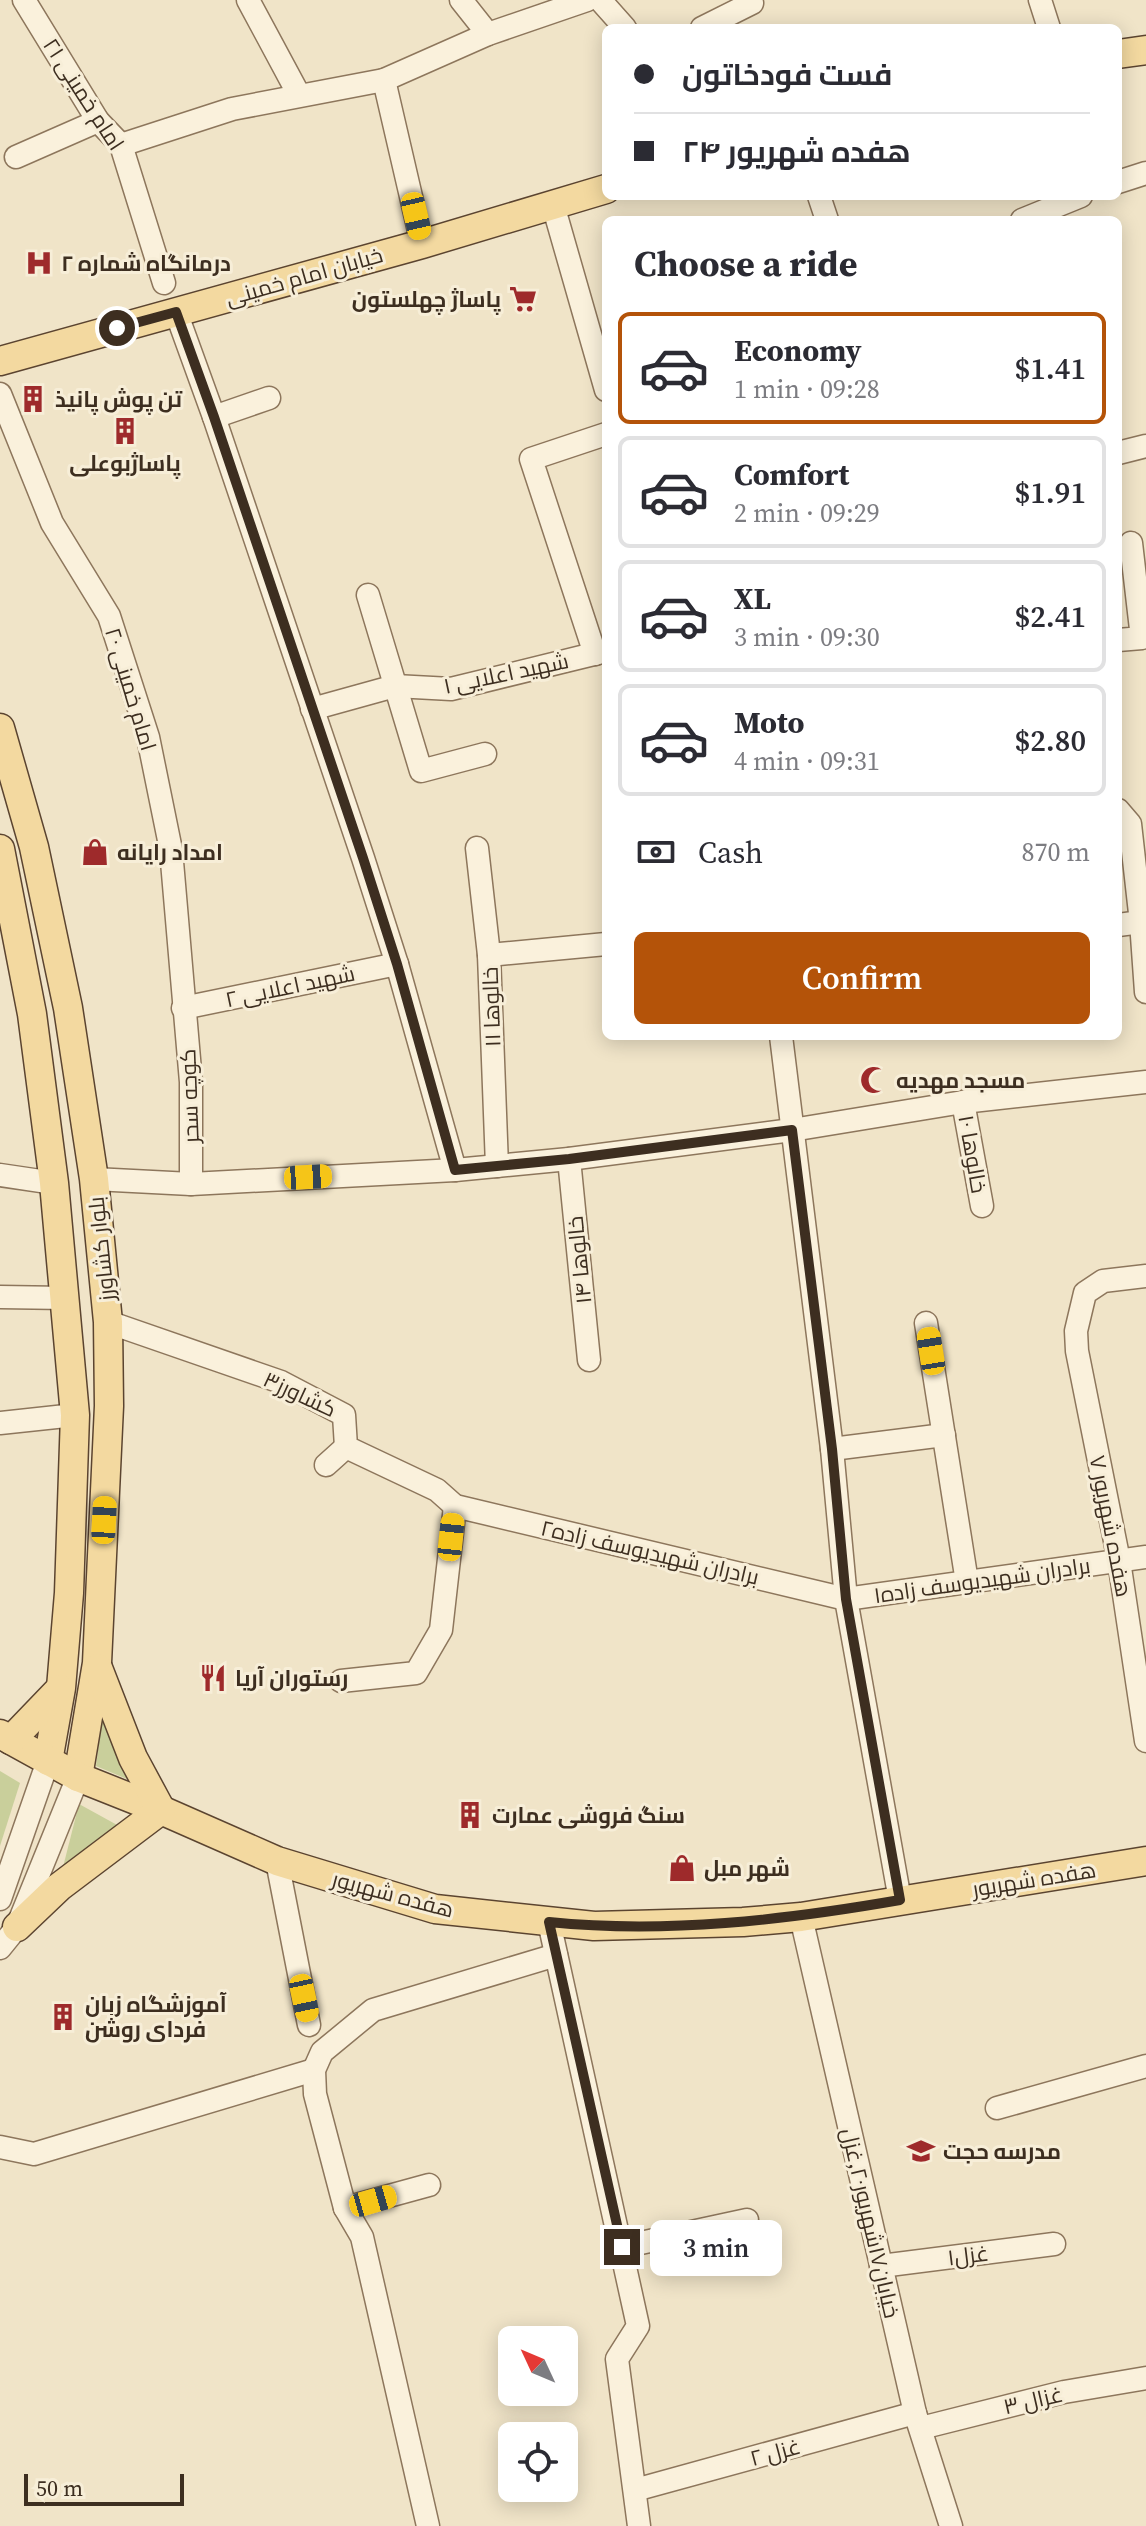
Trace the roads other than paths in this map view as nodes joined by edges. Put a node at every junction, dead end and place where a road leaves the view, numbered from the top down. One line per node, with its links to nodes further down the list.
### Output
1 (24, 0): 16 (street, امام خمینی ۲۱)
2 (248, 0): 15 (street)
3 (461, 0): 11 (street)
4 (587, 0): 11 (street)
5 (600, 0): 8 (street)
6 (1040, 0): 10 (street)
7 (752, 3): 9 (street)
8 (621, 24)
9 (710, 24)
10 (1048, 24)
11 (488, 34): 14 (street)
12 (1146, 50): 13 (main road)
13 (1122, 53)
14 (384, 80): 15 (street); 25 (street)
15 (299, 95): 17 (street)
16 (98, 121): 17 (street, امام خمینی ۲۱); 18 (street)
17 (121, 145): 26 (street, امام خمینی ۲۱)
18 (16, 157)
19 (1146, 173): 20 (street)
20 (1122, 181)
21 (602, 190): 23 (main road, خیابان امام خمینی)
22 (1071, 200): 24 (street)
23 (553, 205): 25 (main road, خیابان امام خمینی); 29 (street)
24 (1032, 216)
25 (422, 244): 27 (main road, خیابان امام خمینی)
26 (164, 283)
27 (176, 312): 28 (main road, خیابان امام خمینی); 32 (street)
28 (0, 361)
29 (602, 376)
30 (0, 394): 53 (street, امام خمینی ۲۰)
31 (269, 398): 32 (street)
32 (214, 417): 41 (street)
33 (602, 435): 39 (street)
34 (1146, 446): 35 (street)
35 (1122, 452)
36 (1131, 543): 38 (street)
37 (368, 595): 40 (street)
38 (1122, 640)
39 (601, 652): 40 (street, شهید اعلایی ۱)
40 (395, 686): 41 (street, شهید اعلایی ۱); 43 (street)
41 (312, 709): 51 (street)
42 (0, 728): 62 (main road, بلوار کشاورز)
43 (485, 754)
44 (1131, 818): 47 (street)
45 (477, 848): 50 (street, خالوها ۱۱)
46 (0, 849): 63 (main road, بلوار کشاورز)
47 (1141, 922): 48 (street); 52 (street)
48 (1122, 924)
49 (602, 944): 50 (street)
50 (489, 955): 59 (street, خالوها ۱۱)
51 (397, 964): 53 (street, شهید اعلایی ۲); 60 (street)
52 (1146, 992)
53 (183, 1008): 64 (street, کوچه سحر)
54 (781, 1040): 57 (street)
55 (1146, 1082): 56 (street)
56 (963, 1102): 57 (street); 65 (street, خالوها ۱۰)
57 (792, 1130): 58 (street); 76 (street)
58 (569, 1159): 59 (street); 71 (street, خالوها ۱۴)
59 (497, 1166): 60 (street)
60 (455, 1170): 64 (street)
61 (0, 1175): 63 (street)
62 (94, 1179): 64 (street); 69 (main road, بلوار کشاورز)
63 (54, 1183): 68 (main road, بلوار کشاورز)
64 (191, 1184)
65 (982, 1206)
66 (1146, 1276): 80 (street, هفده شهریور ۷)
67 (0, 1297): 68 (street)
68 (66, 1298): 72 (main road, بلوار کشاورز)
69 (108, 1322): 75 (street, کشاورز۳); 84 (main road, بلوار کشاورز)
70 (926, 1323): 74 (street)
71 (589, 1360)
72 (75, 1415): 73 (street); 86 (main road, بلوار کشاورز)
73 (0, 1423)
74 (944, 1435): 76 (street); 81 (street)
75 (346, 1447): 77 (street); 78 (street, کشاورز۳)
76 (832, 1449): 82 (street)
77 (326, 1465)
78 (455, 1506): 82 (street, برادران شهیدیوسف زاده۲); 85 (street)
79 (1146, 1557): 80 (street, برادران شهیدیوسف زاده۱)
80 (1119, 1561): 81 (street, برادران شهیدیوسف زاده۱); 83 (street, هفده شهریور ۷)
81 (967, 1582): 82 (street, برادران شهیدیوسف زاده۱)
82 (846, 1599): 95 (street)
83 (1140, 1664): 88 (street, هفده شهریور ۷)
84 (96, 1673): 86 (main road); 90 (main road, بلوار کشاورز); 91 (main road)
85 (341, 1681)
86 (61, 1684): 87 (main road); 89 (main road, بلوار کشاورز)
87 (5, 1737): 89 (main road, هفده شهریور)
88 (1146, 1741)
89 (48, 1761): 90 (main road, هفده شهریور); 94 (street)
90 (78, 1777): 91 (main road, هفده شهریور); 98 (street)
91 (161, 1810): 92 (main road, هفده شهریور); 98 (main road)
92 (277, 1861): 97 (main road, هفده شهریور); 100 (street)
93 (1146, 1861): 95 (main road, هفده شهریور)
94 (0, 1899)
95 (900, 1900): 96 (main road, هفده شهریور)
96 (801, 1917): 97 (main road, هفده شهریور); 110 (street, خیابان۱۷شهریور۲۰,غزل)
97 (549, 1922): 99 (street)
98 (8, 1937)
99 (556, 1955): 102 (street); 109 (street)
100 (309, 2025)
101 (1146, 2066): 103 (street)
102 (314, 2070): 104 (street); 106 (street)
103 (997, 2108)
104 (0, 2147)
105 (429, 2185): 106 (street)
106 (345, 2208): 114 (street)
107 (747, 2220): 109 (street)
108 (1054, 2244): 110 (street, غزل۱)
109 (622, 2247): 113 (street)
110 (881, 2266): 112 (street, خیابان۱۷شهریور۲۰,غزل)
111 (1146, 2378): 112 (street, غزال ۳)
112 (918, 2420): 113 (street, غزل ۲); 116 (street, خیابان۱۷شهریور۲۰,غزل)
113 (635, 2490): 115 (street)
114 (428, 2526)
115 (639, 2526)
116 (951, 2526)

